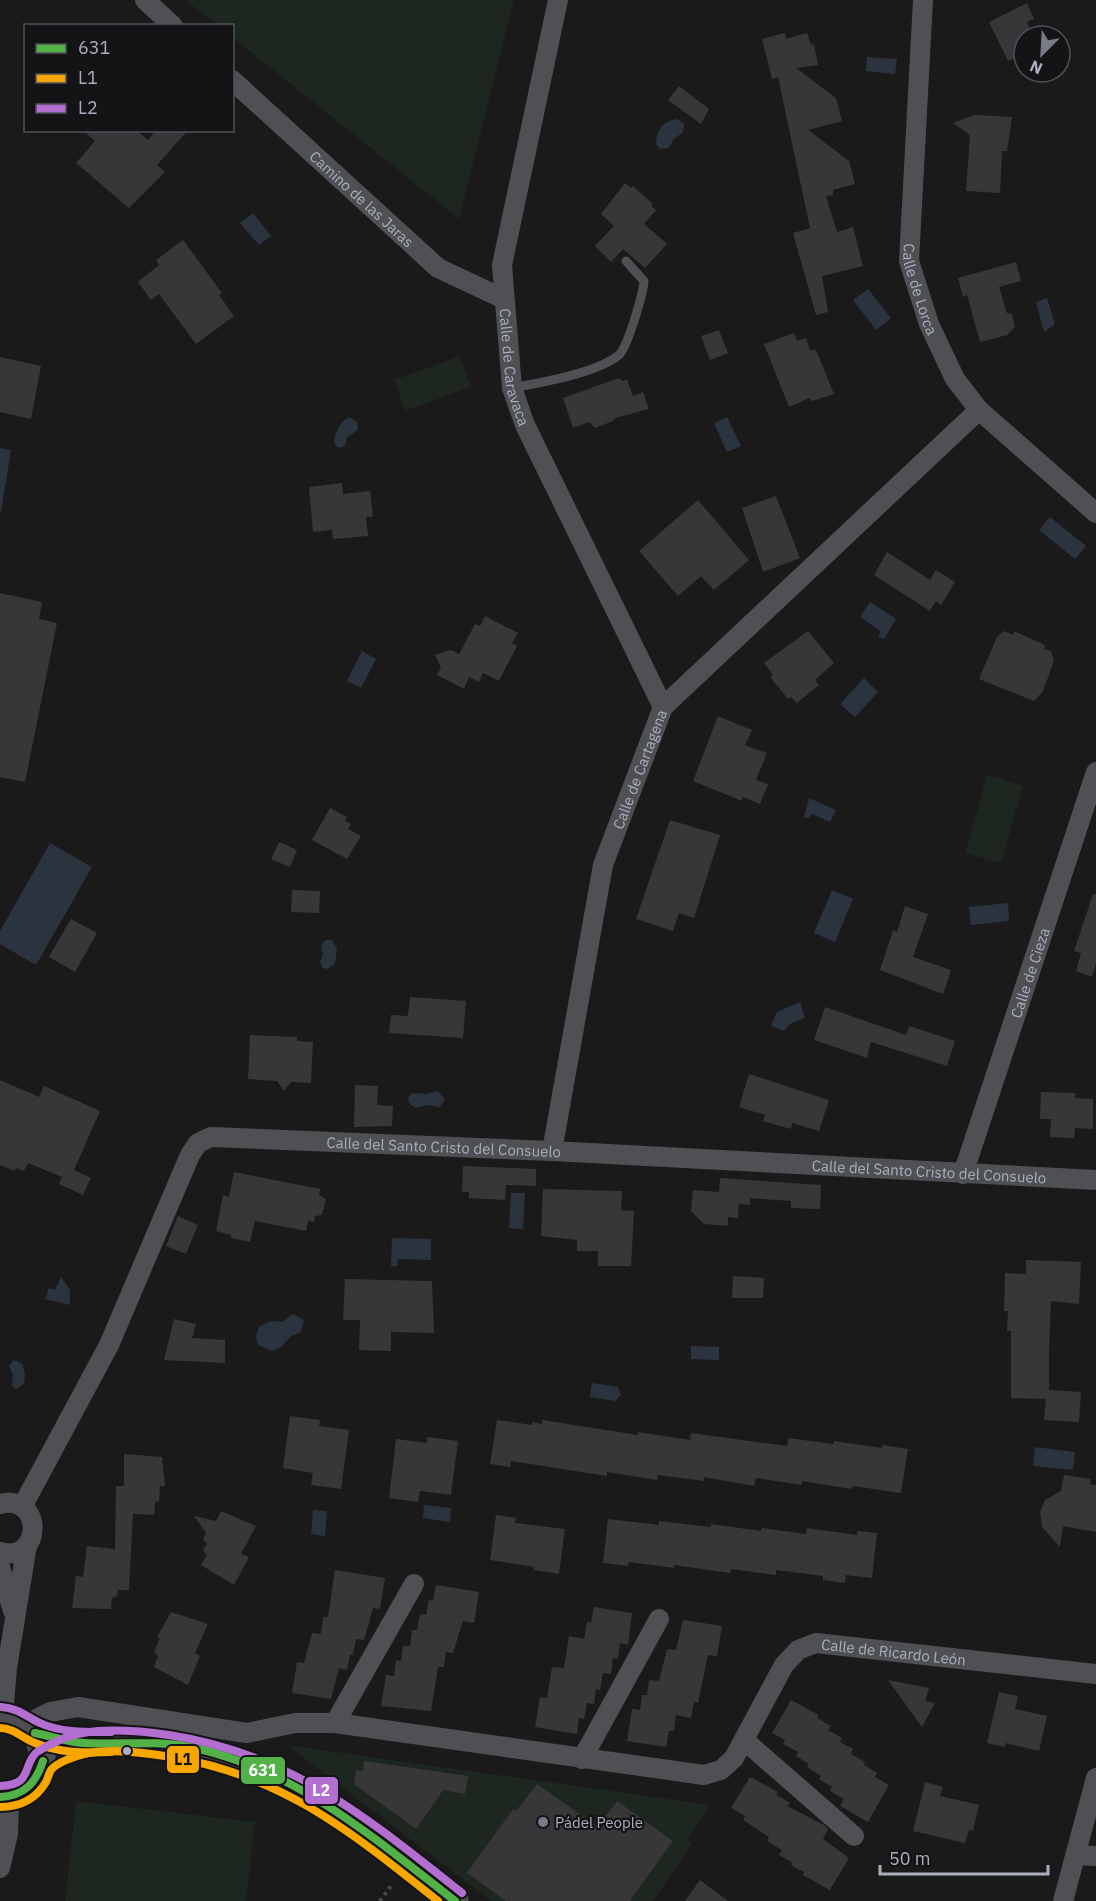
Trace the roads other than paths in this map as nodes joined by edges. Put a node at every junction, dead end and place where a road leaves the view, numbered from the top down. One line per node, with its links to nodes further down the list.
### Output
1 (145, 0): 4 (street)
2 (558, 0): 7 (street, Calle de Caravaca)
3 (923, 0): 9 (street, Calle de Lorca)
4 (171, 24)
5 (234, 82): 7 (street, Camino de las Jaras)
6 (626, 261): 8 (lane)
7 (504, 299): 8 (street, Calle de Caravaca)
8 (512, 388): 11 (street, Calle de Caravaca)
9 (980, 410): 10 (street, Calle de Lorca); 11 (street, Calle de Cartagena)
10 (1096, 513)
11 (663, 707): 13 (street, Calle de Cartagena)
12 (1096, 772): 14 (street, Calle de Cieza)
13 (552, 1151): 14 (street, Calle del Santo Cristo del Consuelo); 16 (street, Calle del Santo Cristo del Consuelo)
14 (963, 1174): 15 (street, Calle del Santo Cristo del Consuelo)
15 (1096, 1180)
16 (7, 1503): 17 (street)
17 (27, 1545): 18 (street); 21 (street)
18 (0, 1552)
19 (0, 1566): 21 (street)
20 (414, 1584): 25 (street)
21 (15, 1616): 24 (street)
22 (660, 1619): 28 (street)
23 (1096, 1674): 26 (street, Calle de Ricardo León)
24 (16, 1722): 25 (street, Calle de Ricardo León); 27 (main road); 29 (main road)
25 (335, 1723): 28 (street, Calle de Ricardo León)
26 (744, 1740): 28 (street, Calle de Ricardo León); 32 (street)
27 (82, 1743): 29 (main road); 36 (main road)
28 (582, 1759)
29 (43, 1761): 31 (main road)
30 (1096, 1778): 33 (street)
31 (4, 1798): 35 (street)
32 (854, 1836)
33 (1076, 1855): 34 (street); 37 (street)
34 (1096, 1856)
35 (0, 1868)
36 (455, 1901)
37 (1063, 1901)

